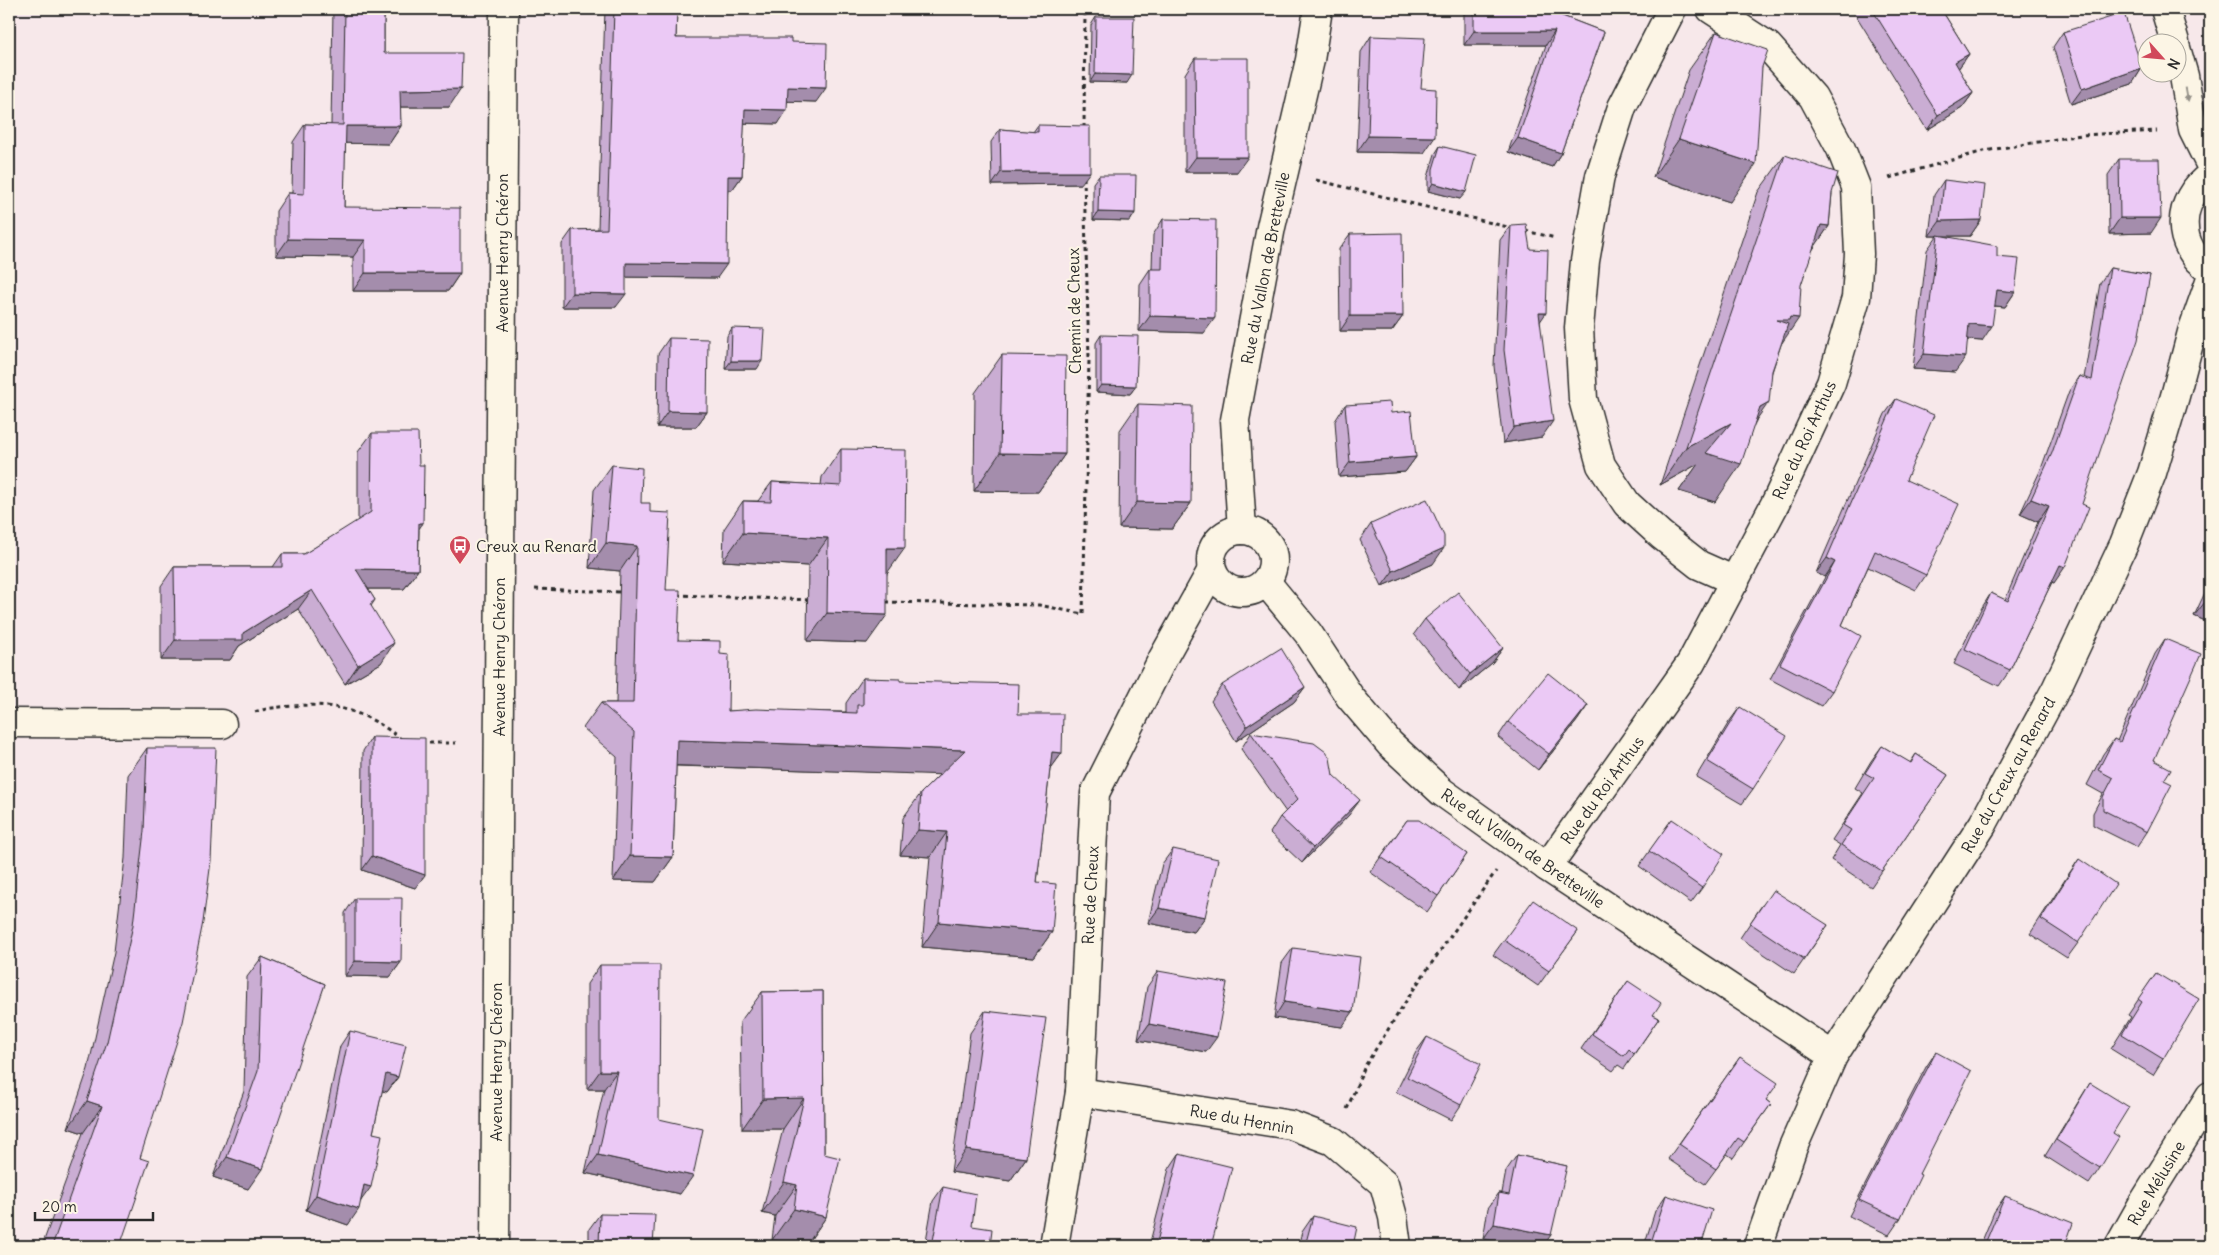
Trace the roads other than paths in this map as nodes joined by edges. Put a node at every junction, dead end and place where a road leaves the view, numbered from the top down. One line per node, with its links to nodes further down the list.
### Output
1 (504, 9): 22 (street, Avenue Henry Chéron)
2 (1318, 9): 12 (street, Rue du Vallon de Bretteville)
3 (1672, 9): 14 (street)
4 (1711, 9): 14 (street, Rue du Roi Arthus)
5 (2165, 9): 6 (street)
6 (2172, 32)
7 (2185, 82): 8 (street, one-way to 8)
8 (2210, 164)
9 (2210, 176): 10 (street)
10 (2210, 269)
11 (2210, 281): 19 (street, Rue du Creux au Renard)
12 (1242, 530): 13 (street); 15 (street)
13 (1212, 570): 15 (street); 20 (street, Rue de Cheux)
14 (1735, 581): 18 (street, Rue du Roi Arthus)
15 (1266, 582): 18 (street, Rue du Vallon de Bretteville)
16 (9, 722): 17 (street)
17 (222, 724)
18 (1547, 867): 19 (street, Rue du Vallon de Bretteville)
19 (1833, 1056): 25 (street, Rue du Creux au Renard)
20 (1080, 1092): 23 (street, Rue de Cheux); 24 (street, Rue du Hennin)
21 (2210, 1096): 26 (street, Rue Mélusine)
22 (495, 1246)
23 (1054, 1246)
24 (1398, 1246)
25 (1758, 1246)
26 (2119, 1246)

